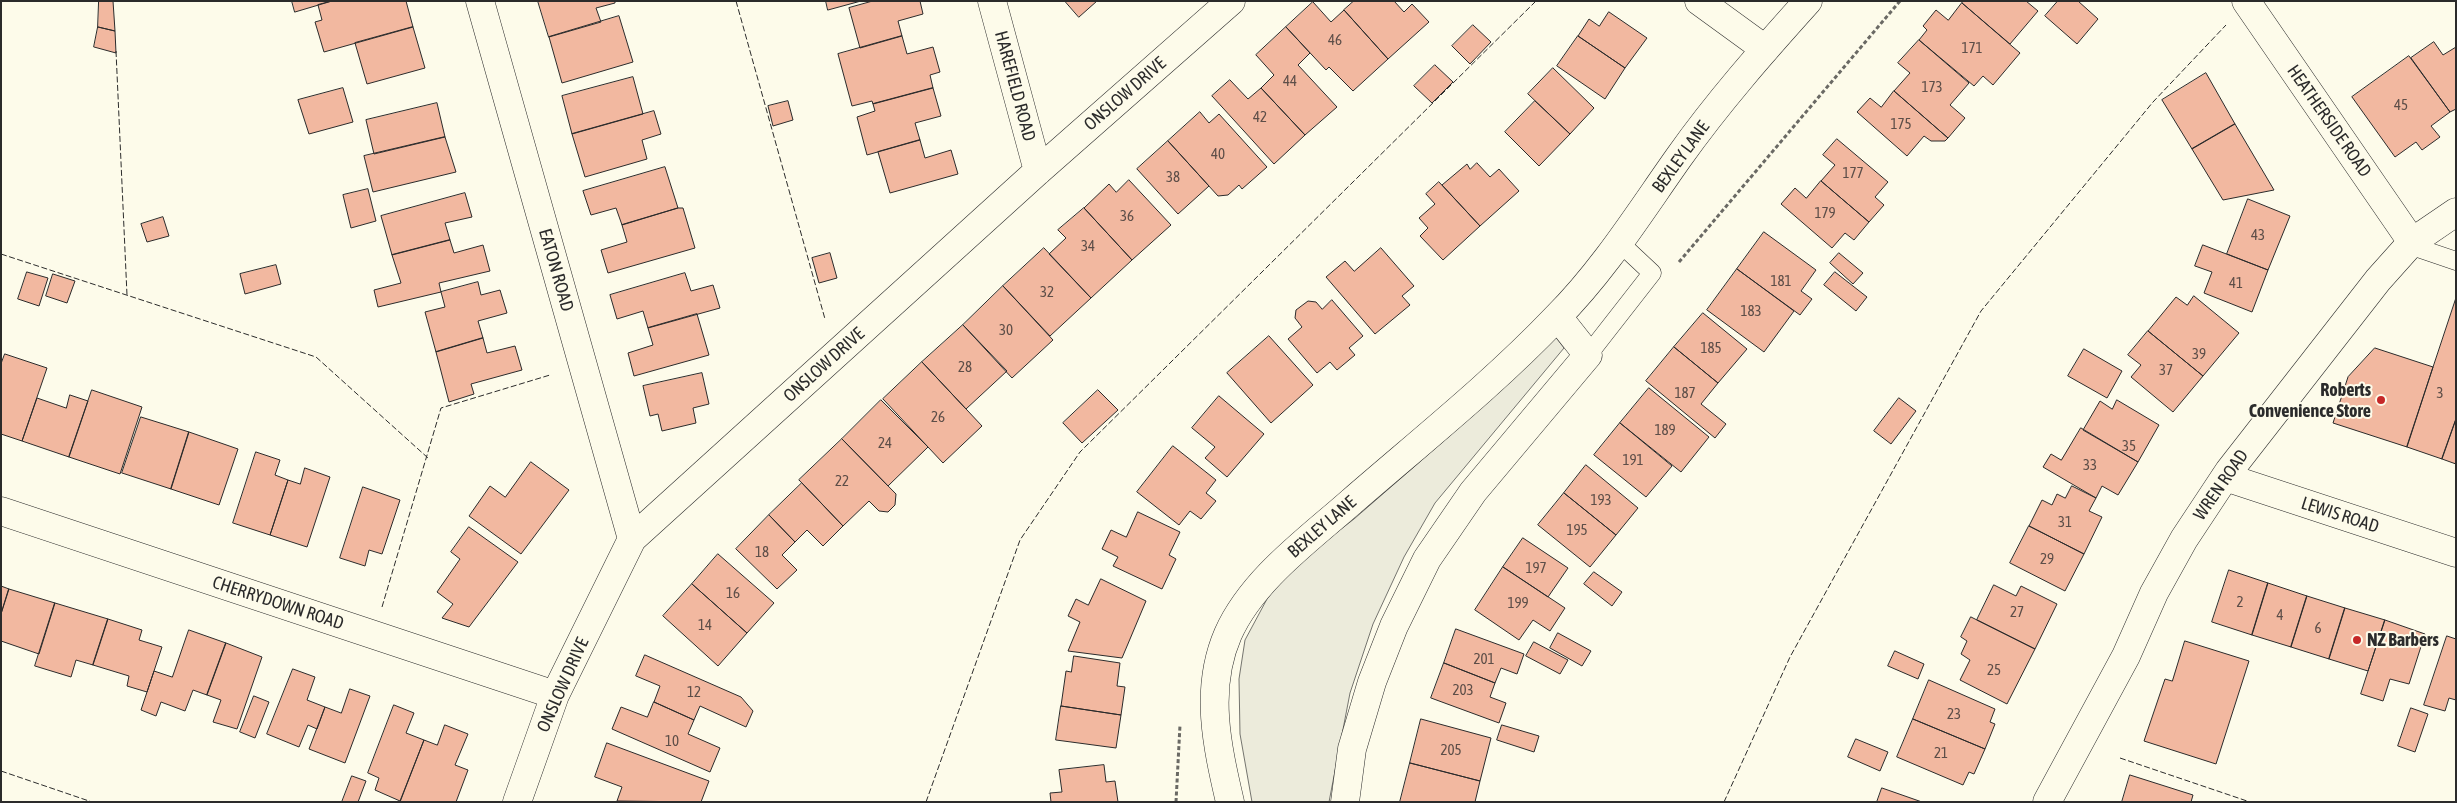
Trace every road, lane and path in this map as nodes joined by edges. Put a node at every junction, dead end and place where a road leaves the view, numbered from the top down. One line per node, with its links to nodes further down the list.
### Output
1 (480, 1): 19 (street, EATON ROAD)
2 (992, 1): 9 (street, HAREFIELD ROAD)
3 (1231, 1): 9 (street, ONSLOW DRIVE)
4 (1699, 1): 8 (street)
5 (1808, 1): 8 (street, BEXLEY LANE)
6 (1900, 1): 14 (path)
7 (2246, 1): 12 (street, HEATHERSIDE ROAD)
8 (1765, 49): 11 (street, BEXLEY LANE)
9 (1038, 171): 19 (street, ONSLOW DRIVE)
10 (2456, 212): 12 (street, WREN ROAD)
11 (1620, 243): 14 (lane); 15 (street, BEXLEY LANE)
12 (2411, 243): 13 (lane); 17 (street, WREN ROAD)
13 (2456, 261)
14 (1652, 273): 16 (lane)
15 (1558, 317): 16 (street); 23 (street, BEXLEY LANE)
16 (1588, 355): 24 (street)
17 (2225, 477): 20 (street, LEWIS ROAD); 25 (street, WREN ROAD)
18 (1, 511): 21 (street, CHERRYDOWN ROAD)
19 (632, 539): 21 (street, ONSLOW DRIVE)
20 (2456, 553)
21 (555, 694): 22 (street, ONSLOW DRIVE)
22 (517, 802)
23 (1230, 802)
24 (1345, 802)
25 (2047, 802)

